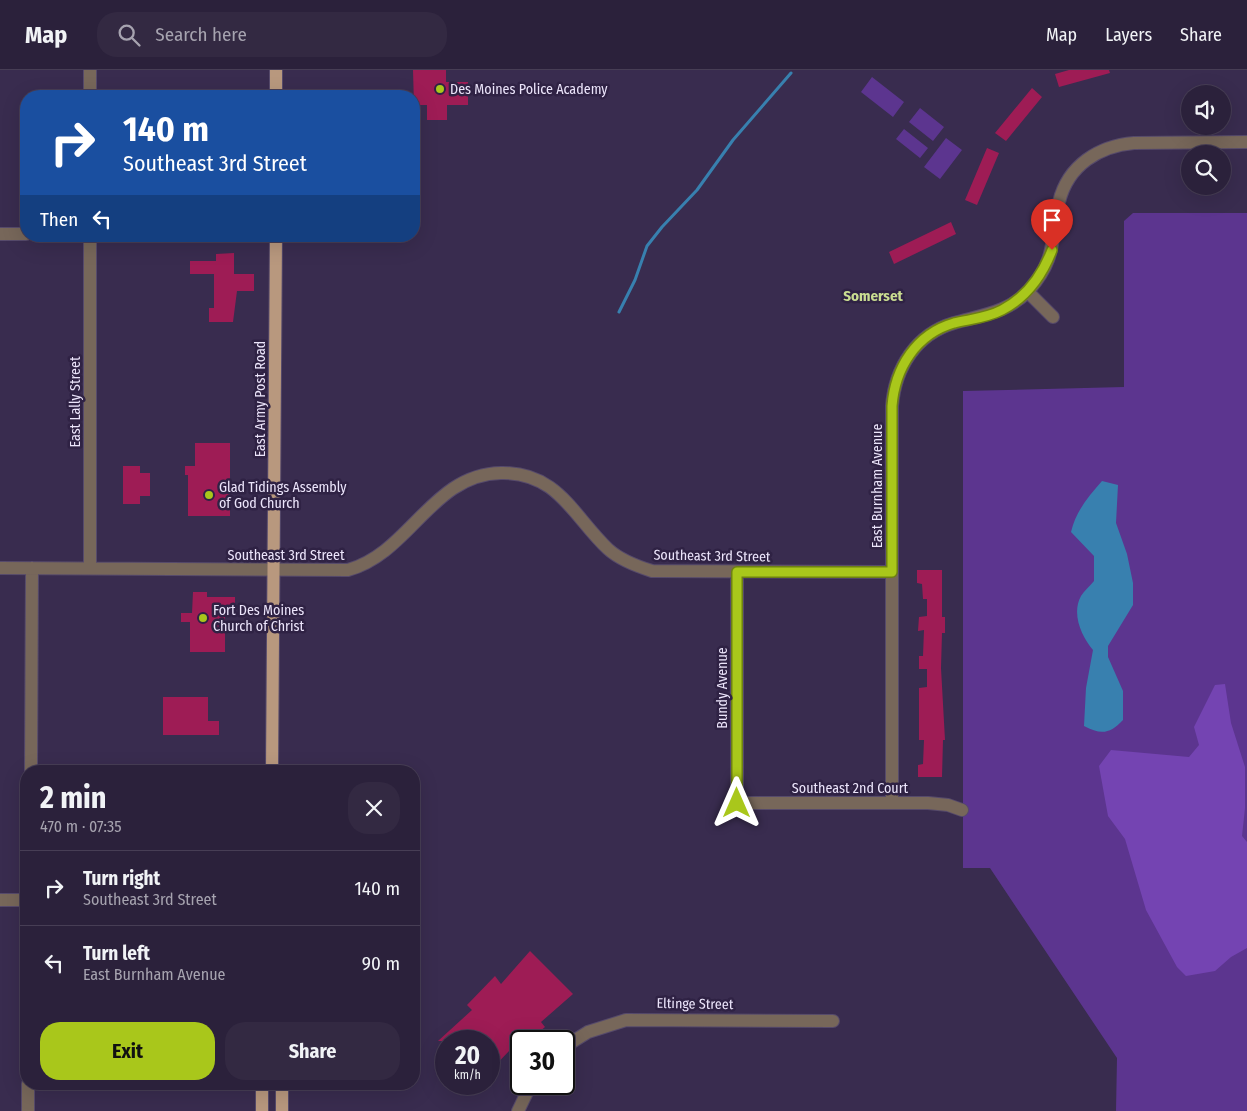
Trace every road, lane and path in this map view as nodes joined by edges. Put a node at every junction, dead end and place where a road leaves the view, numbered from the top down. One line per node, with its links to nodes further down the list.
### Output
1 (90, 70): 3 (street)
2 (276, 70): 4 (main road)
3 (90, 90)
4 (276, 90)
5 (1247, 142): 10 (street, East Burnham Avenue)
6 (0, 234): 7 (street)
7 (20, 234)
8 (90, 242): 14 (street, East Lally Street)
9 (276, 242): 15 (main road, East Army Post Road)
10 (1028, 292): 11 (street); 17 (street, East Burnham Avenue)
11 (1054, 317)
12 (0, 568): 13 (street, Southeast 3rd Street)
13 (32, 568): 14 (street, Southeast 3rd Street); 18 (street)
14 (90, 568): 15 (street, Southeast 3rd Street)
15 (273, 571): 16 (street, Southeast 3rd Street); 19 (main road, East Army Post Road)
16 (737, 572): 17 (street, Southeast 3rd Street); 20 (street, Bundy Avenue)
17 (892, 572): 21 (street, East Burnham Avenue)
18 (31, 765)
19 (272, 765)
20 (737, 803): 21 (street, Southeast 2nd Court)
21 (892, 803): 22 (street, Southeast 2nd Court)
22 (962, 810)
23 (0, 900): 24 (street)
24 (20, 900)
25 (833, 1021): 26 (street, Eltinge Street)
26 (575, 1041)
27 (28, 1090): 31 (street)
28 (262, 1090): 32 (main road)
29 (282, 1090): 33 (main road)
30 (526, 1095): 34 (street)
31 (28, 1111)
32 (262, 1111)
33 (282, 1111)
34 (518, 1111)

